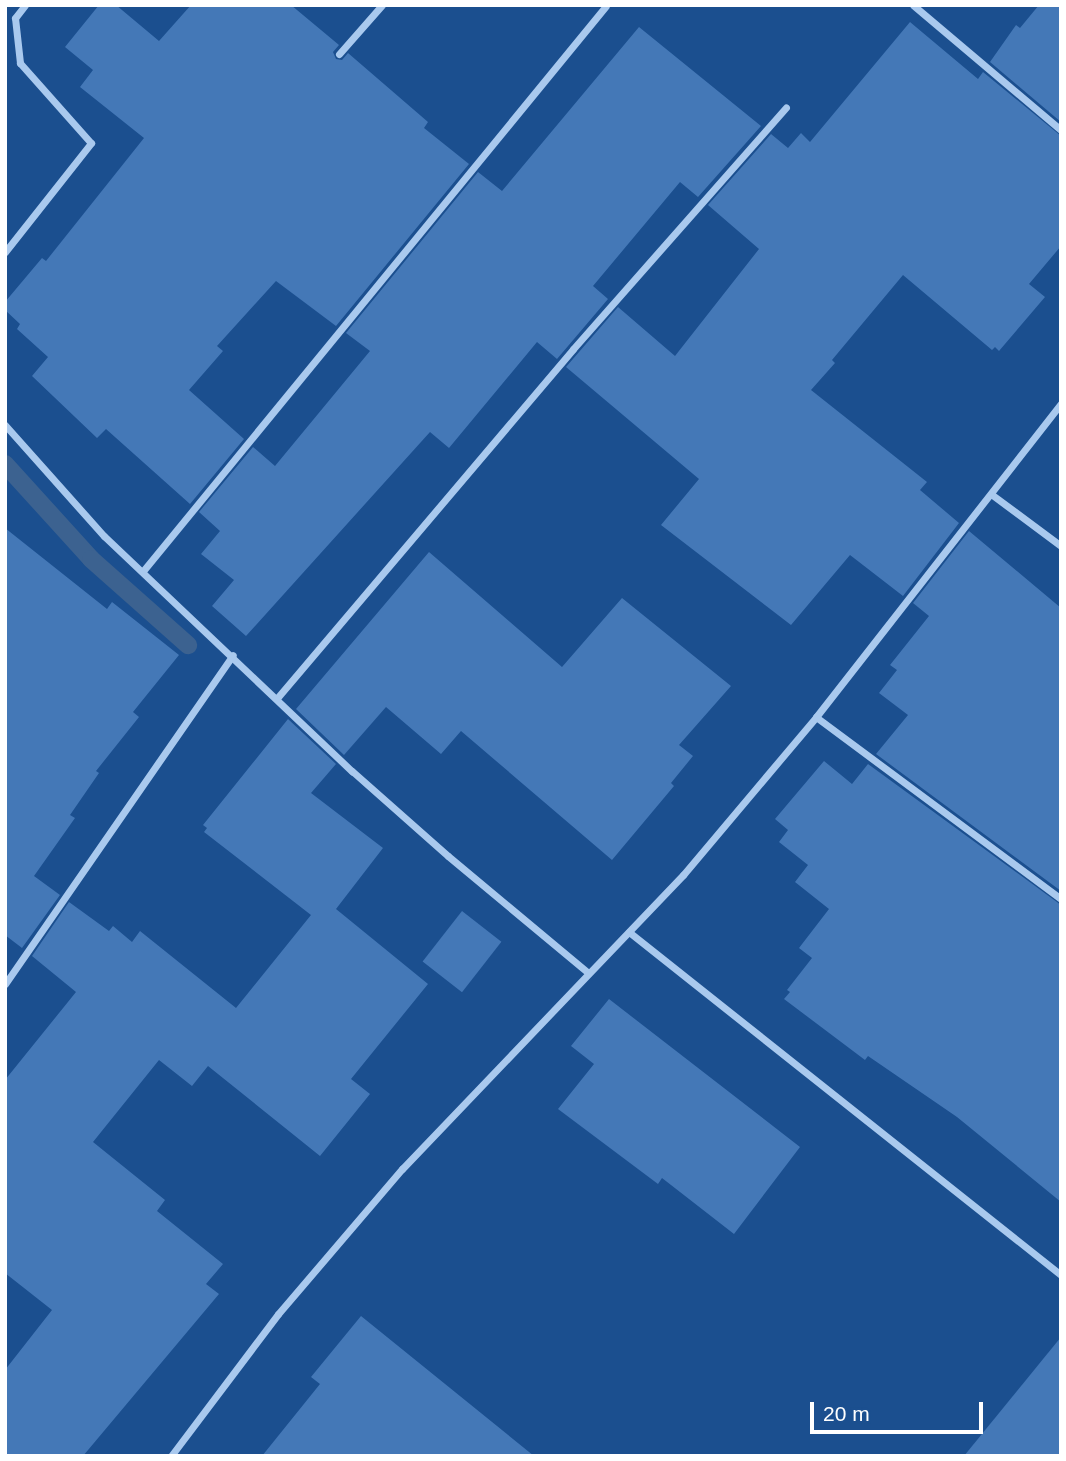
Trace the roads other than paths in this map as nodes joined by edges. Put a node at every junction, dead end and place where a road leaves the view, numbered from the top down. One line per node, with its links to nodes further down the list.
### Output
1 (25, 5): 8 (street)
2 (382, 5): 5 (street)
3 (913, 5): 7 (street)
4 (606, 6): 13 (street)
5 (339, 54)
6 (786, 107): 15 (street)
7 (1061, 130)
8 (5, 252)
9 (1061, 403): 11 (street)
10 (5, 425): 13 (street)
11 (991, 494): 12 (street); 16 (street)
12 (1061, 546)
13 (143, 571): 14 (street)
14 (233, 655): 15 (street); 20 (street)
15 (278, 697): 19 (street)
16 (816, 717): 17 (street); 18 (street)
17 (1061, 899)
18 (629, 932): 19 (street); 21 (street)
19 (587, 972): 22 (street)
20 (5, 984)
21 (1061, 1275)
22 (171, 1456)

